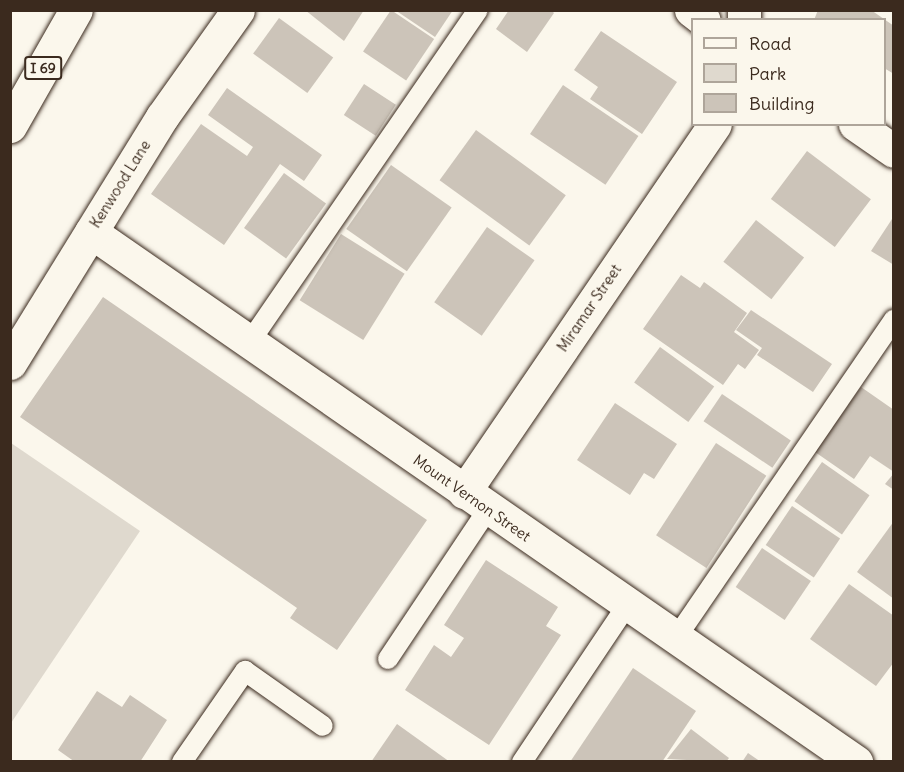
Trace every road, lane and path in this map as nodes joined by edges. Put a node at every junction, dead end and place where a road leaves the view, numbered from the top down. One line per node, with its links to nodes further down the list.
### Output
1 (76, 10): 4 (main road, I 69)
2 (238, 10): 8 (main road, Kenwood Lane)
3 (477, 10): 10 (lane)
4 (10, 126)
5 (714, 126): 12 (main road, Miramar Street)
6 (858, 126): 7 (main road)
7 (894, 151)
8 (91, 232): 10 (main road, Mount Vernon Street); 11 (main road, Kenwood Lane)
9 (894, 320): 14 (lane)
10 (249, 343): 12 (main road, Mount Vernon Street)
11 (10, 363)
12 (476, 501): 13 (main road, Mount Vernon Street); 15 (lane)
13 (627, 605): 14 (main road, Mount Vernon Street); 18 (lane)
14 (676, 638): 19 (main road, Mount Vernon Street)
15 (388, 659)
16 (323, 726): 17 (lane)
17 (182, 762)
18 (522, 762)
19 (856, 762)

